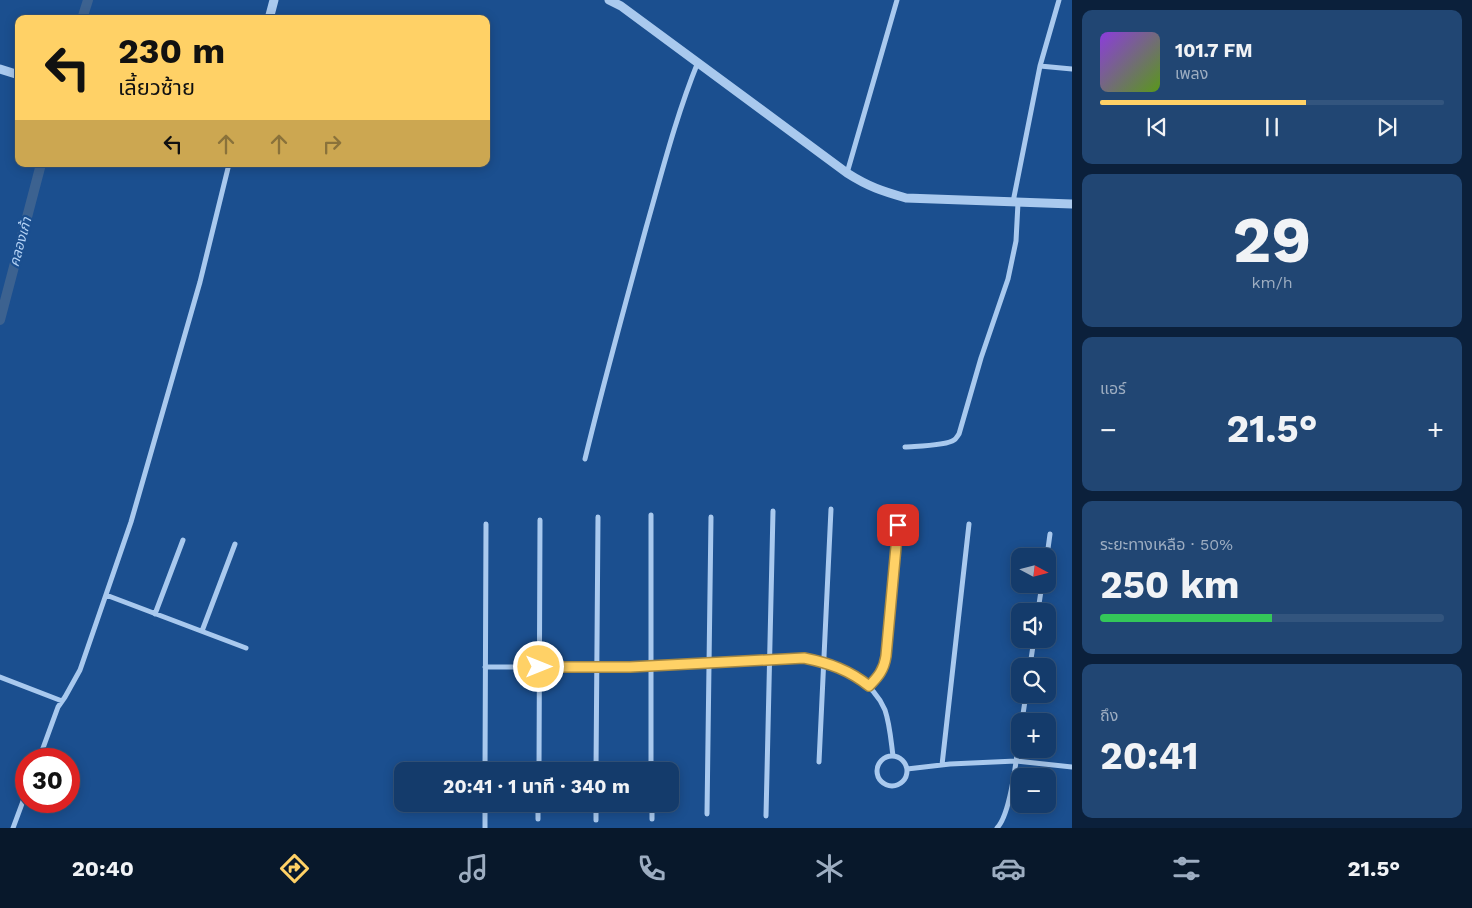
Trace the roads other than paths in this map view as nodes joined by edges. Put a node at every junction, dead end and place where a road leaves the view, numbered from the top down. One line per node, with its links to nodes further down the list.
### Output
1 (274, 0): 5 (street)
2 (609, 0): 6 (street)
3 (898, 0): 12 (street)
4 (1059, 0): 7 (street)
5 (270, 15)
6 (698, 62): 12 (street); 16 (street)
7 (1040, 66): 9 (street); 13 (street)
8 (0, 69): 10 (street)
9 (1072, 69)
10 (15, 74)
11 (228, 167): 30 (street)
12 (847, 174): 13 (street)
13 (1015, 203): 14 (street); 15 (street)
14 (1072, 204)
15 (905, 447)
16 (585, 459)
17 (831, 509): 35 (street)
18 (772, 511): 34 (street)
19 (651, 516): 37 (street)
20 (598, 517): 40 (street)
21 (711, 517): 36 (street)
22 (540, 520): 39 (street)
23 (486, 524): 38 (street)
24 (969, 524): 53 (street)
25 (898, 525): 42 (street)
26 (1050, 534): 29 (street)
27 (183, 540): 31 (street)
28 (235, 544): 32 (street)
29 (1048, 548)
30 (106, 595): 31 (street); 43 (street)
31 (155, 614): 32 (street)
32 (202, 631): 33 (street)
33 (246, 648)
34 (770, 660): 35 (street); 36 (street); 62 (street)
35 (824, 662): 42 (street); 52 (street)
36 (709, 663): 37 (street); 61 (street)
37 (651, 666): 40 (street); 51 (street)
38 (485, 667): 39 (street); 48 (street)
39 (539, 667): 40 (street); 49 (street)
40 (597, 667): 50 (street)
41 (0, 677): 43 (street)
42 (869, 686): 45 (street)
43 (62, 701): 44 (street)
44 (43, 748)
45 (893, 756): 55 (street); 55 (street)
46 (1016, 758): 47 (street)
47 (1016, 761): 53 (street); 54 (street); 66 (street)
48 (485, 762)
49 (539, 762)
50 (596, 762)
51 (652, 762)
52 (819, 762)
53 (942, 765): 55 (street)
54 (1072, 767)
55 (907, 769)
56 (485, 812): 68 (street)
57 (538, 812): 63 (street)
58 (596, 812): 65 (street)
59 (652, 812): 64 (street)
60 (19, 813): 67 (street)
61 (707, 814)
62 (766, 816)
63 (538, 819)
64 (652, 819)
65 (596, 820)
66 (1000, 827)
67 (13, 828)
68 (485, 828)

